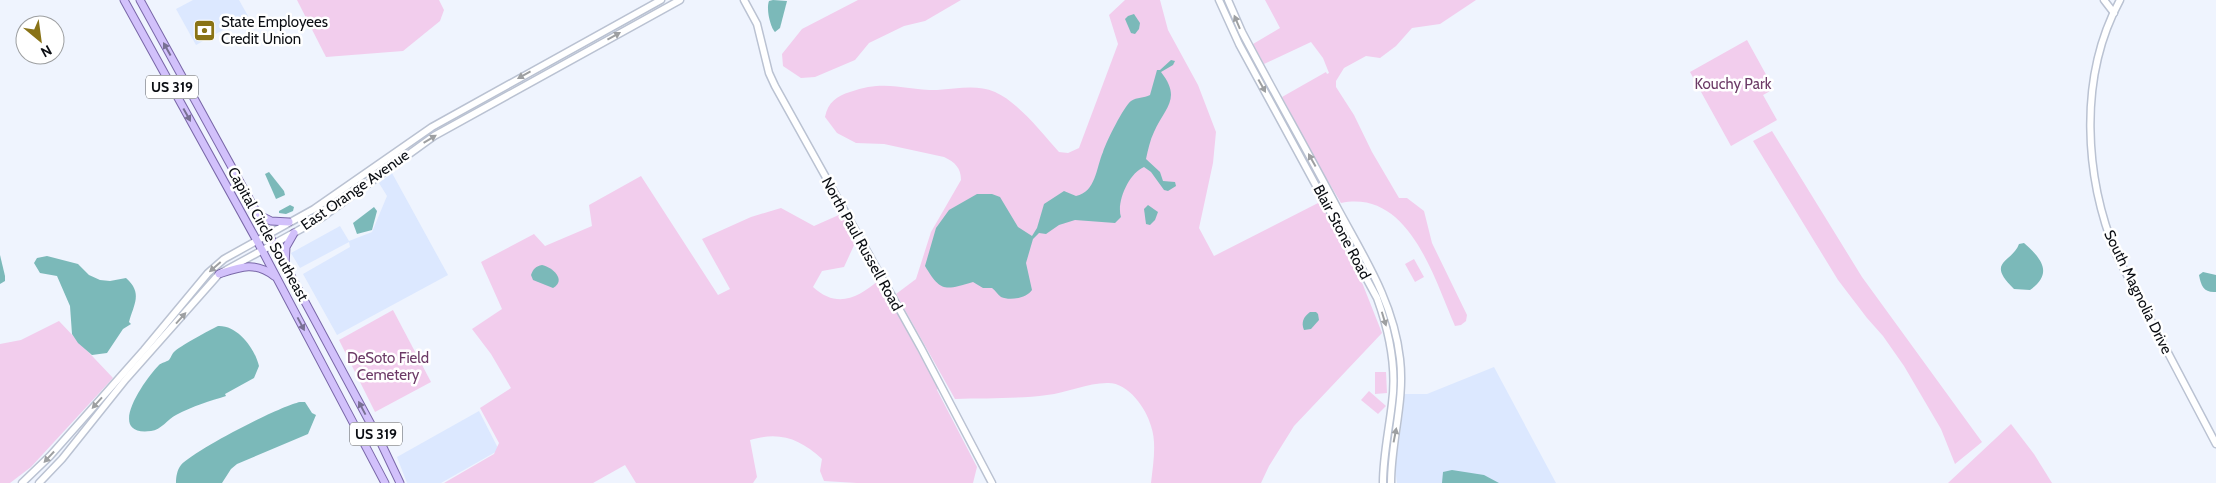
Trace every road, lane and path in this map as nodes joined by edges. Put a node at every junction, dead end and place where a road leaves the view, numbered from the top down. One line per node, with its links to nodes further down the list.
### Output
1 (124, 0): 18 (main road, Capital Circle Southeast / US 319, one-way to 18)
2 (140, 0): 14 (main road, Capital Circle Southeast / US 319, one-way to 2)
3 (661, 0): 12 (street, East Orange Avenue)
4 (680, 0): 13 (street, East Orange Avenue, one-way to 4)
5 (744, 0): 31 (street, North Paul Russell Road)
6 (1219, 0): 24 (street, Blair Stone Road, one-way to 24)
7 (1228, 0): 25 (street, Blair Stone Road, one-way to 7)
8 (2104, 0): 11 (street)
9 (2108, 0): 10 (street)
10 (2119, 2): 11 (street, South Magnolia Drive)
11 (2114, 13): 26 (street, South Magnolia Drive)
12 (567, 52): 13 (street); 15 (street, East Orange Avenue, one-way to 15)
13 (572, 60): 17 (street, East Orange Avenue, one-way to 13)
14 (258, 214): 15 (main road); 16 (main road, Capital Circle Southeast / US 319)
15 (289, 222): 16 (street, East Orange Avenue)
16 (268, 233): 18 (street, East Orange Avenue); 19 (main road, Capital Circle Southeast / US 319)
17 (294, 233): 19 (street, East Orange Avenue); 21 (main road)
18 (256, 240): 20 (main road, Capital Circle Southeast / US 319); 28 (street, East Orange Avenue, one-way to 28)
19 (274, 244): 20 (street, East Orange Avenue); 21 (main road, Capital Circle Southeast / US 319)
20 (262, 250): 22 (street, East Orange Avenue); 23 (main road, Capital Circle Southeast / US 319)
21 (285, 265): 30 (main road, Capital Circle Southeast / US 319, one-way to 21)
22 (219, 274): 23 (main road); 29 (street, East Orange Avenue, one-way to 22)
23 (276, 277): 27 (main road, Capital Circle Southeast / US 319, one-way to 27)
24 (1393, 401): 25 (street); 32 (street, Blair Stone Road)
25 (1401, 402): 33 (street, Blair Stone Road, one-way to 25)
26 (2216, 444)
27 (385, 482)
28 (22, 483)
29 (39, 483)
30 (400, 483)
31 (992, 483)
32 (1383, 483)
33 (1390, 483)

